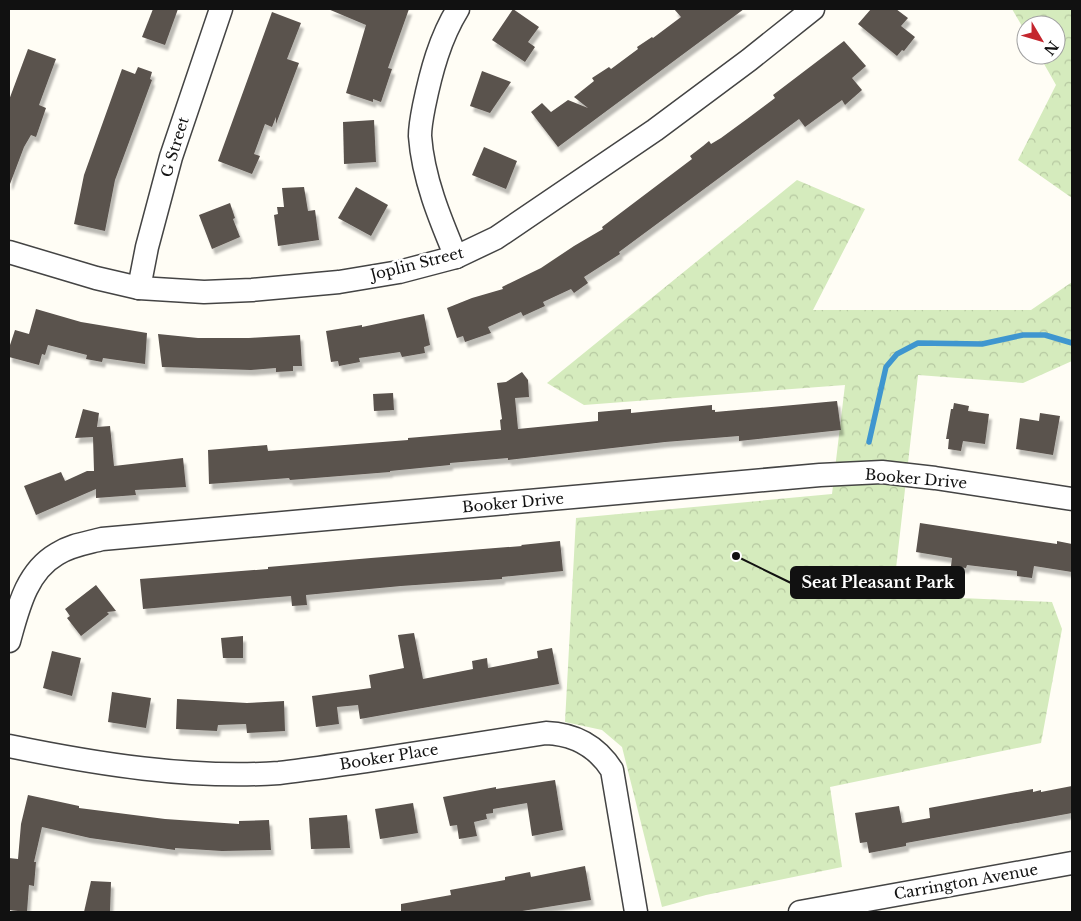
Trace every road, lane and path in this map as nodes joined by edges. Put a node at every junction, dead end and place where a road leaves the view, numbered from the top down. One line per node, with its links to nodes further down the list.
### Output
1 (221, 9): 6 (street, G Street)
2 (458, 9): 5 (street)
3 (813, 9): 5 (street, Joplin Street)
4 (9, 252): 6 (street, Joplin Street)
5 (456, 257): 6 (street, Joplin Street)
6 (139, 288)
7 (1072, 499): 8 (street, Booker Drive)
8 (9, 641)
9 (9, 746): 11 (street, Booker Place)
10 (1072, 863): 12 (street, Carrington Avenue)
11 (636, 912)
12 (800, 912)

